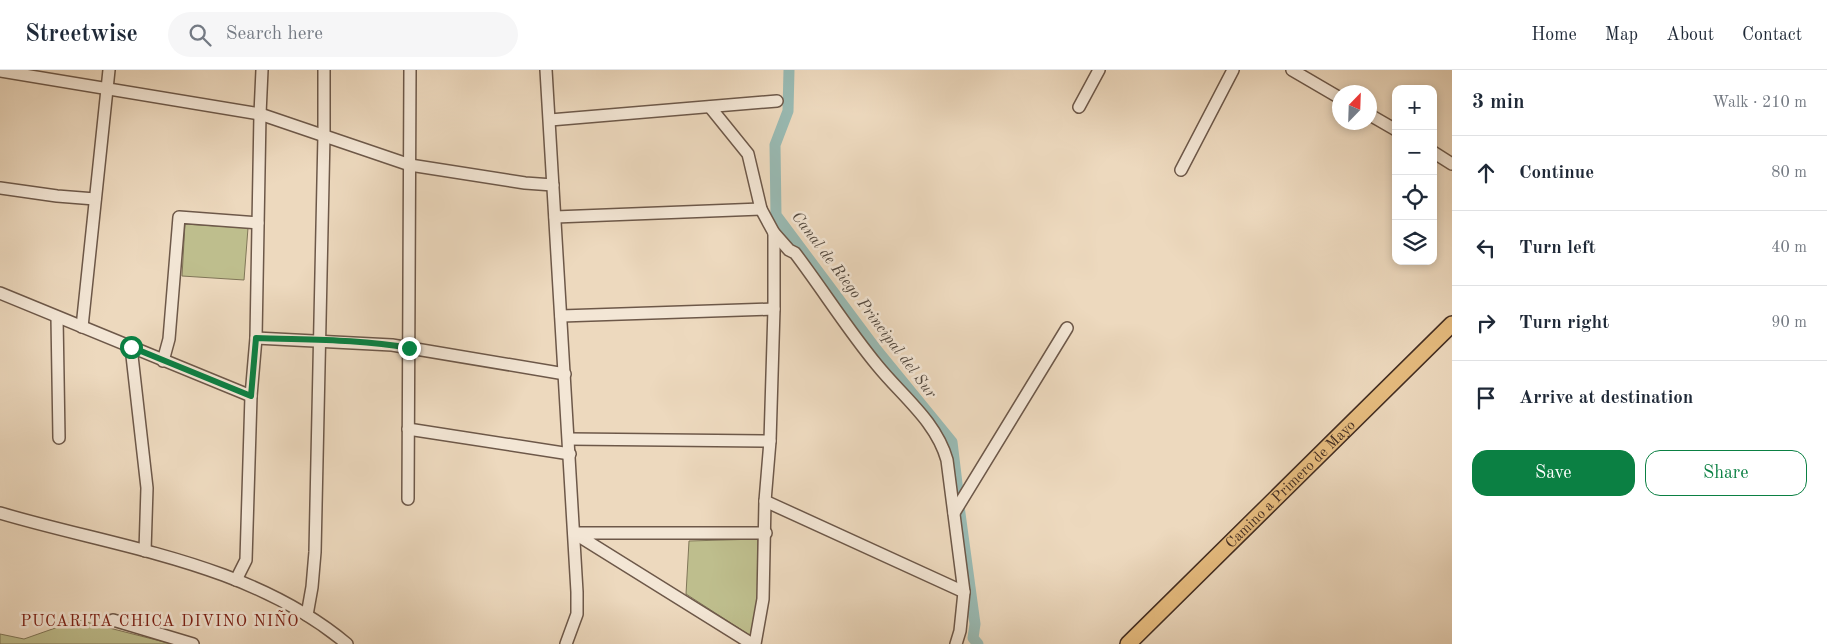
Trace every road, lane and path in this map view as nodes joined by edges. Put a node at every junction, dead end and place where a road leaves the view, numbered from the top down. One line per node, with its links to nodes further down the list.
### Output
1 (109, 70): 10 (street)
2 (262, 70): 15 (street)
3 (324, 70): 19 (street)
4 (410, 70): 22 (street)
5 (546, 70): 17 (street)
6 (1099, 70): 14 (street)
7 (1233, 70): 23 (street)
8 (1292, 70): 11 (street)
9 (0, 71): 10 (street)
10 (107, 90): 15 (street); 26 (street)
11 (1332, 93)
12 (777, 101): 13 (street)
13 (710, 107): 17 (street); 27 (street)
14 (1079, 107)
15 (260, 114): 19 (street); 29 (street)
16 (1377, 119): 18 (street)
17 (550, 120): 24 (street)
18 (1392, 128)
19 (324, 135): 22 (street); 39 (street)
20 (1437, 155): 21 (street)
21 (1452, 164)
22 (410, 165): 24 (street); 41 (street)
23 (1182, 170)
24 (554, 185): 28 (street)
25 (0, 188): 26 (street)
26 (95, 199): 36 (street)
27 (761, 209): 28 (street); 30 (street)
28 (555, 217): 34 (street)
29 (258, 223): 38 (street); 42 (street)
30 (774, 233): 32 (street); 53 (street)
31 (0, 293): 33 (street)
32 (774, 310): 34 (street); 48 (street)
33 (57, 316): 36 (street); 46 (street)
34 (561, 316): 43 (street)
35 (1452, 324): 66 (main road, Camino a Primero de Mayo)
36 (82, 327): 40 (street)
37 (1067, 328): 53 (street)
38 (256, 338): 39 (street); 44 (street)
39 (320, 340): 41 (street); 59 (street)
40 (131, 347): 42 (street); 56 (street)
41 (409, 348): 43 (street); 45 (street)
42 (163, 361): 44 (street)
43 (565, 374): 47 (street)
44 (251, 396): 57 (street)
45 (408, 429): 49 (street); 50 (street)
46 (59, 438)
47 (569, 439): 48 (street); 49 (street)
48 (770, 441): 51 (street)
49 (570, 454): 54 (street)
50 (408, 499)
51 (765, 501): 55 (street); 58 (street)
52 (0, 513): 56 (street)
53 (954, 513): 58 (street)
54 (574, 533): 55 (street); 63 (street); 64 (street)
55 (766, 533): 64 (street)
56 (144, 551): 57 (street)
57 (236, 580): 59 (street)
58 (964, 592): 65 (street)
59 (308, 616): 62 (street)
60 (113, 620): 61 (street)
61 (193, 644)
62 (347, 644)
63 (566, 644)
64 (754, 644)
65 (956, 644)
66 (1128, 644)

